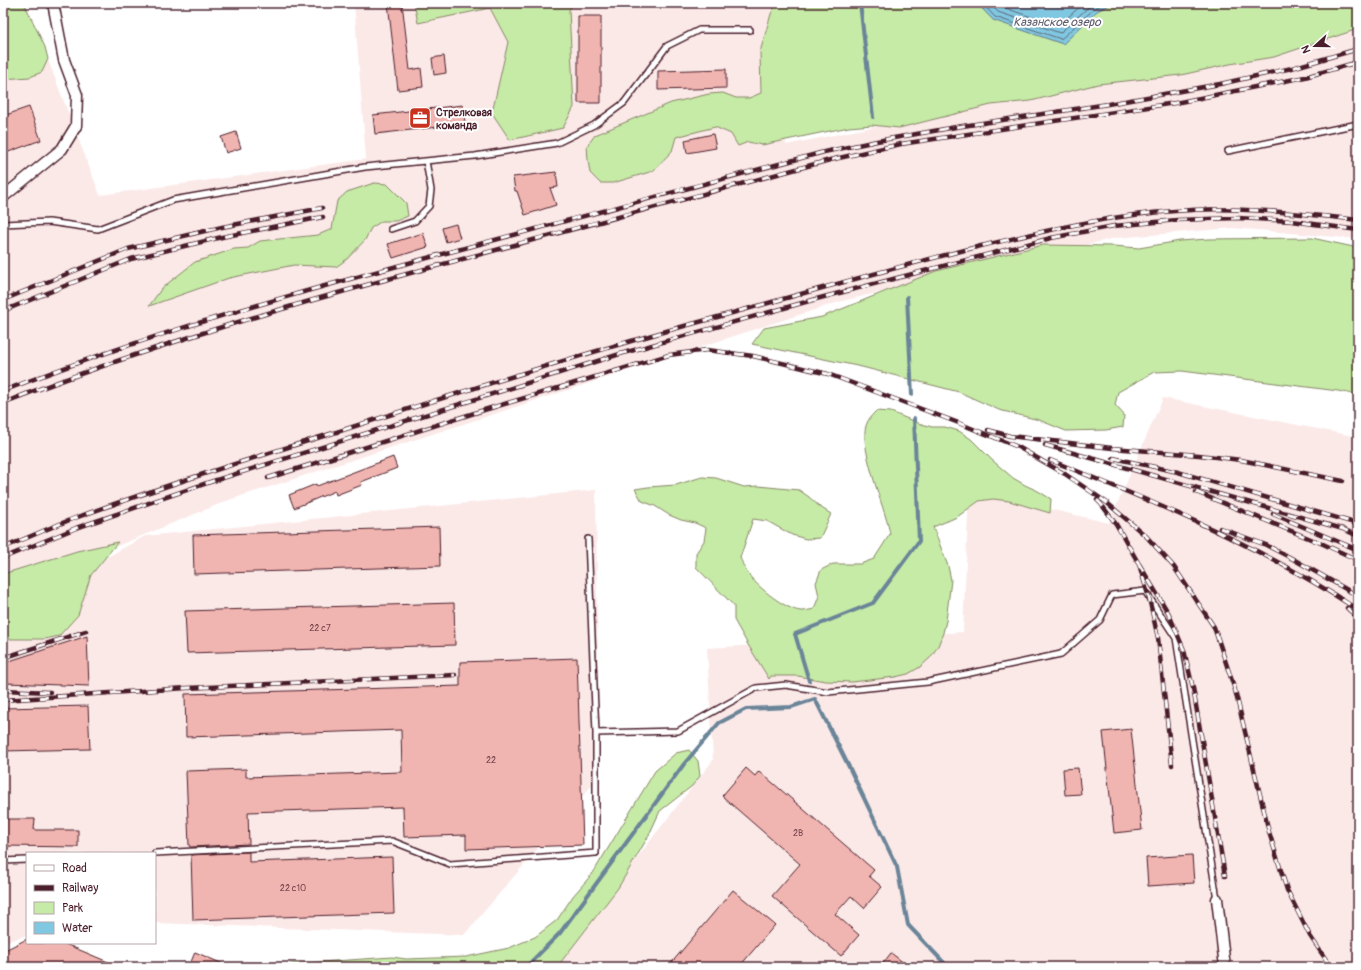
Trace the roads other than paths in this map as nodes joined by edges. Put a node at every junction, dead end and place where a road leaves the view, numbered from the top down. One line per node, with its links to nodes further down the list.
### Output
1 (53, 3): 6 (street)
2 (750, 30): 5 (lane)
3 (1358, 124): 4 (lane)
4 (1228, 151)
5 (426, 161): 7 (lane); 8 (lane)
6 (3, 197)
7 (3, 224)
8 (391, 229)
9 (588, 539): 10 (lane)
10 (596, 733): 11 (lane); 14 (lane)
11 (156, 853)
12 (26, 860): 13 (lane)
13 (3, 861)
14 (1217, 899): 15 (street)
15 (1225, 967)

